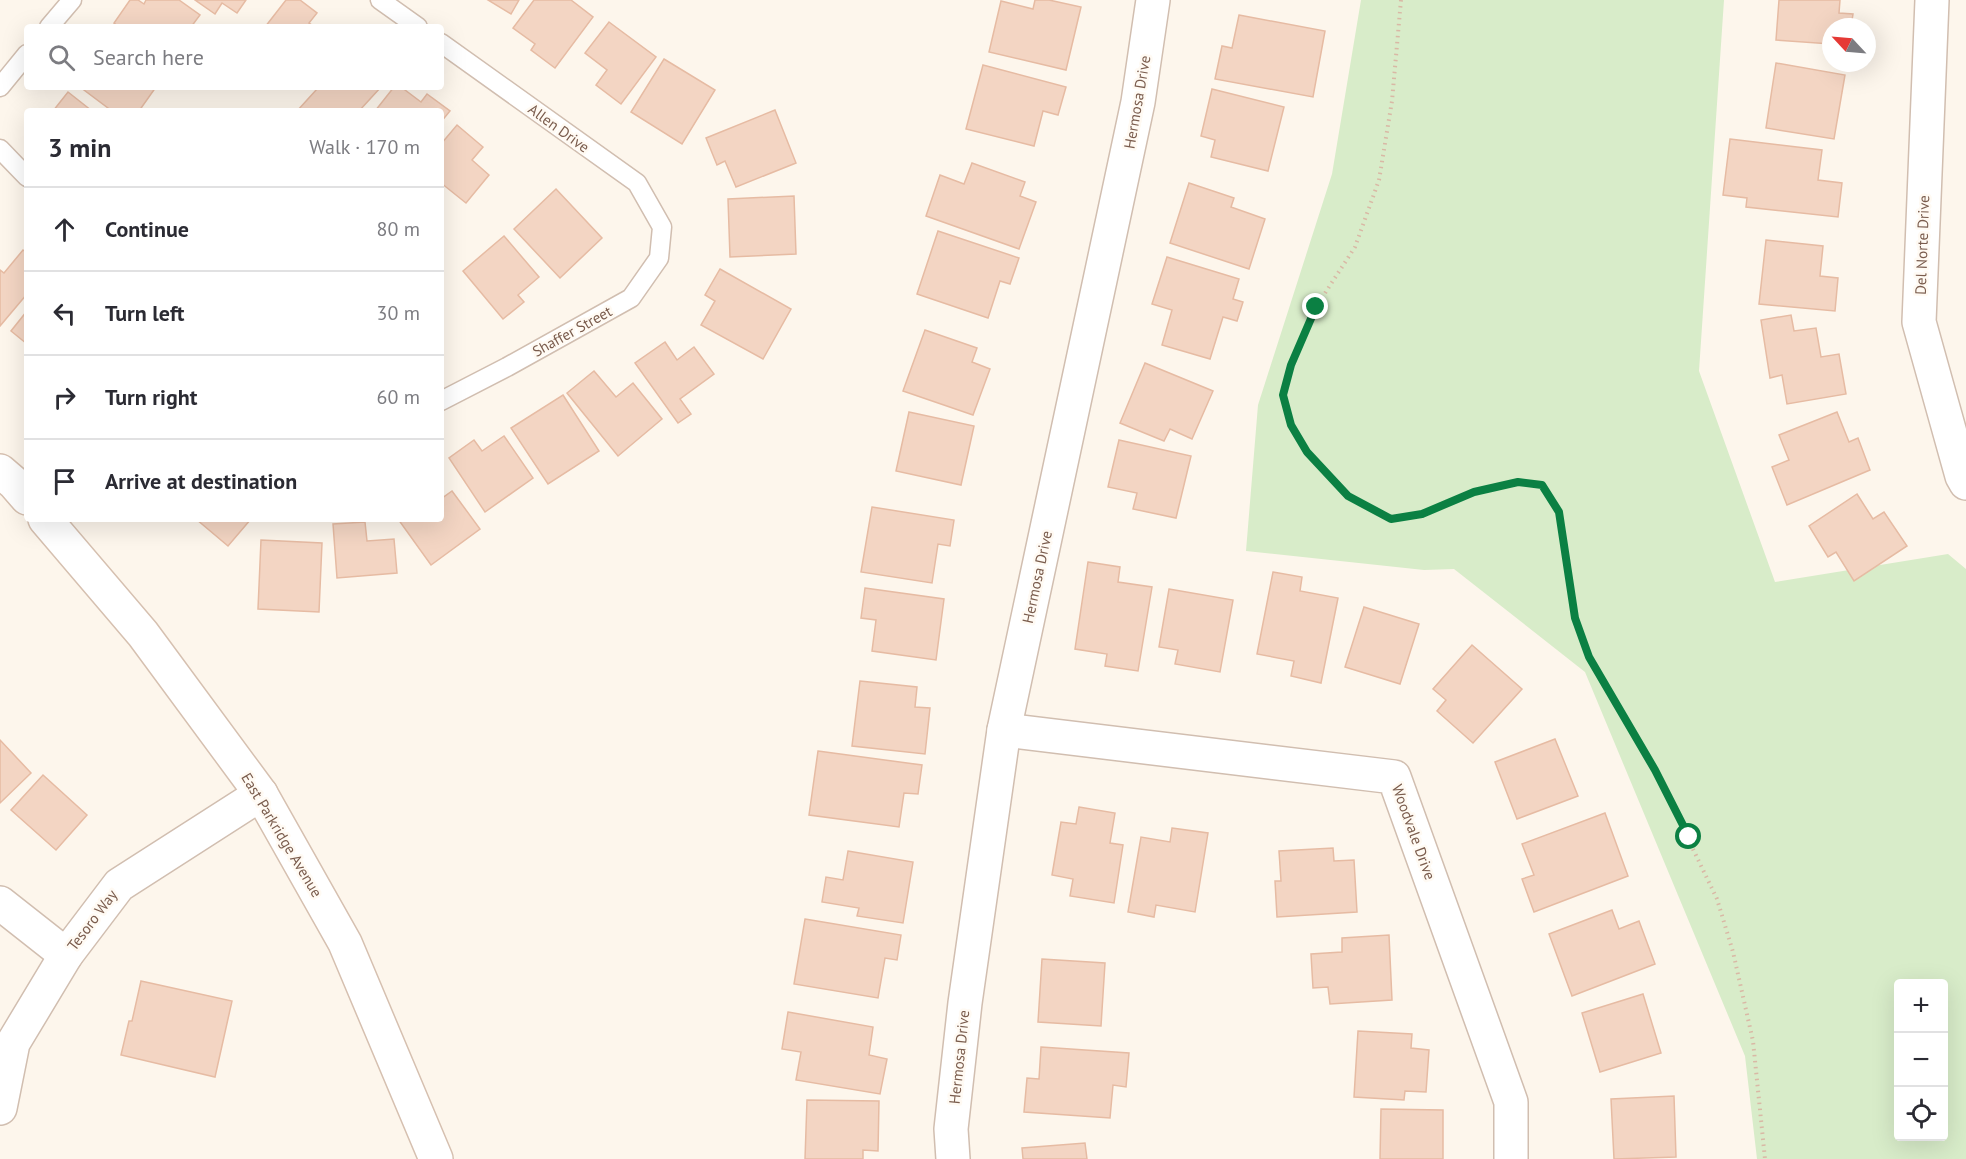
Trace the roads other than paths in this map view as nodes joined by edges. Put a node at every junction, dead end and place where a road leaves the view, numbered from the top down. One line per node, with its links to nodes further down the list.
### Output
1 (72, 0): 5 (lane)
2 (380, 0): 6 (lane)
3 (1153, 0): 16 (street, Hermosa Drive)
4 (1932, 0): 14 (street, Del Norte Drive)
5 (52, 24)
6 (414, 24)
7 (444, 46): 12 (lane, Allen Drive)
8 (24, 58): 9 (lane)
9 (0, 87)
10 (0, 149): 11 (lane)
11 (24, 174)
12 (662, 227): 13 (lane, Shaffer Street)
13 (444, 399)
14 (1966, 483)
15 (48, 522): 17 (street, East Parkridge Avenue)
16 (1004, 730): 22 (street, Hermosa Drive); 23 (street, Woodvale Drive)
17 (261, 794): 19 (street, Tesoro Way); 21 (street, East Parkridge Avenue)
18 (0, 903): 19 (street)
19 (66, 955): 20 (street, Tesoro Way)
20 (0, 1108)
21 (436, 1159)
22 (953, 1159)
23 (1511, 1159)

